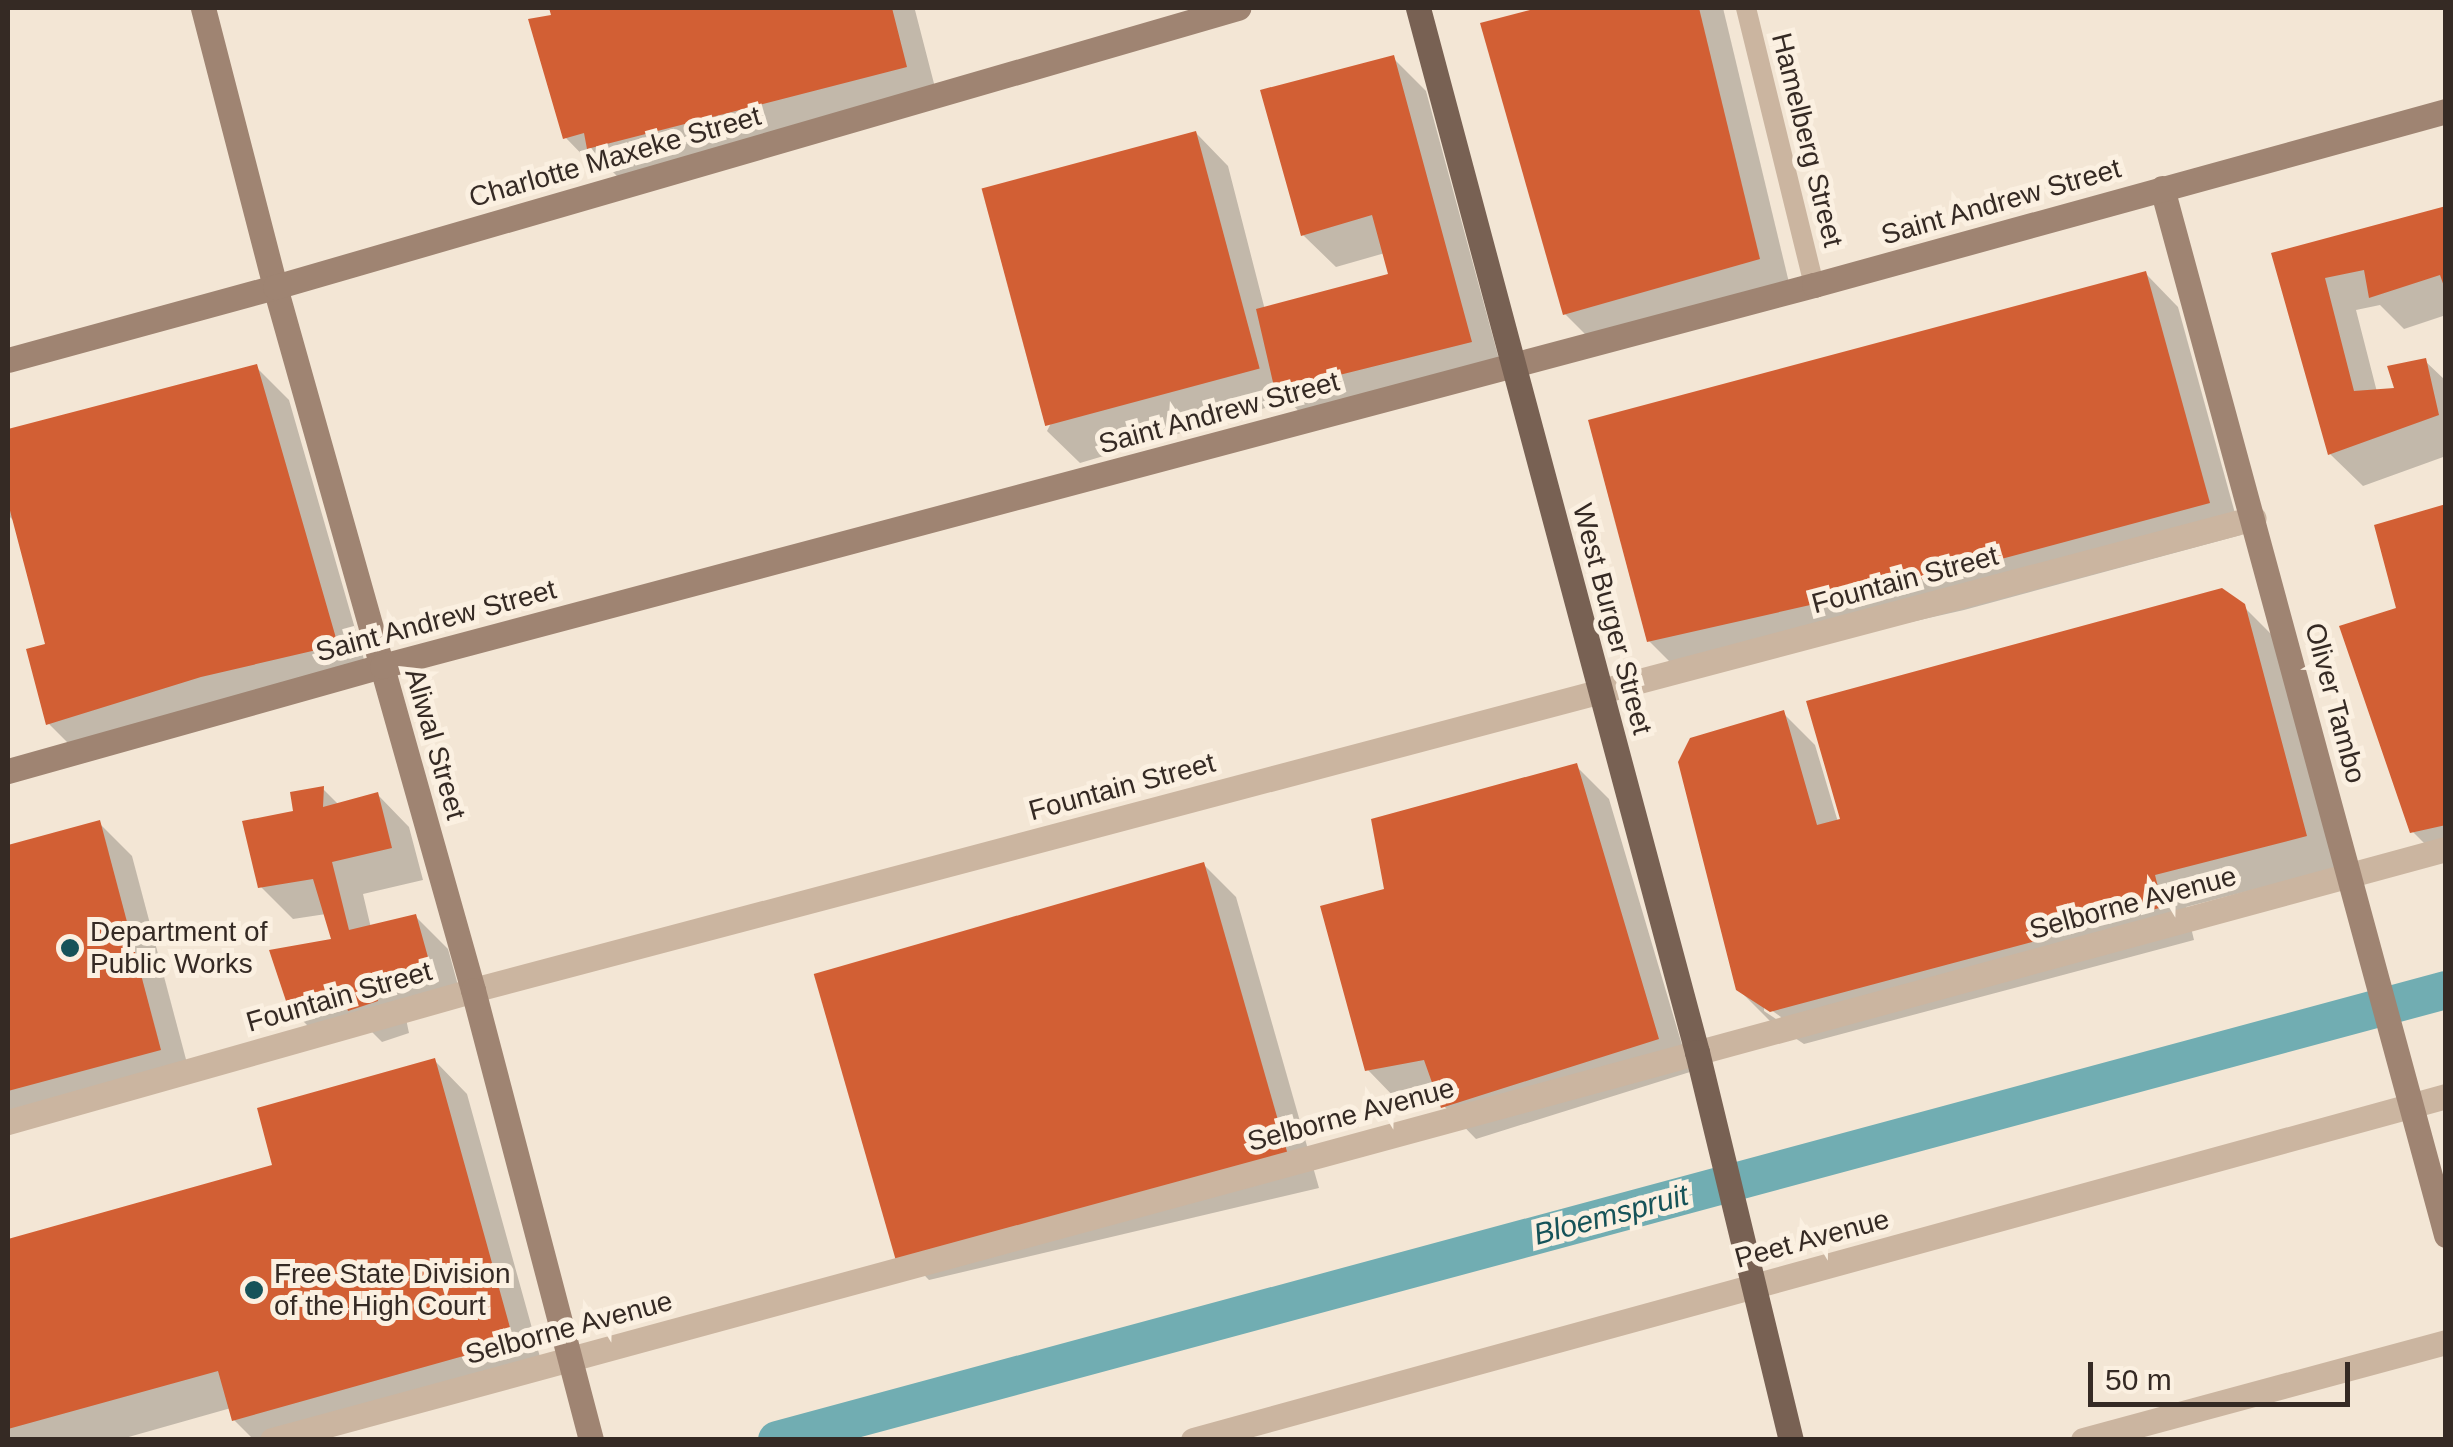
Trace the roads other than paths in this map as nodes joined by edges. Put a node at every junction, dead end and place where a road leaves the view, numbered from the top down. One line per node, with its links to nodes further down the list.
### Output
1 (203, 8): 8 (street, Aliwal Street)
2 (1238, 8): 8 (street, Charlotte Maxeke Street)
3 (1418, 8): 10 (main road, West Burger Street)
4 (1746, 8): 7 (lane, Hamelberg Street)
5 (2446, 111): 6 (street, Saint Andrew Street)
6 (2162, 188): 7 (street, Saint Andrew Street); 11 (street, Oliver Tambo)
7 (1814, 285): 10 (street, Saint Andrew Street)
8 (275, 287): 9 (street, Charlotte Maxeke Street); 12 (street, Aliwal Street)
9 (8, 360)
10 (1511, 366): 12 (street, Saint Andrew Street); 13 (main road, West Burger Street)
11 (2254, 518): 13 (street, Fountain Street); 16 (street, Oliver Tambo)
12 (382, 666): 14 (street, Saint Andrew Street); 17 (street, Aliwal Street)
13 (1601, 692): 17 (street, Fountain Street); 18 (main road, West Burger Street)
14 (8, 771)
15 (2446, 849): 16 (street, Selborne Avenue)
16 (2351, 875): 18 (street, Selborne Avenue); 20 (street, Oliver Tambo)
17 (473, 990): 21 (street, Fountain Street); 25 (street, Aliwal Street)
18 (1696, 1052): 23 (main road, West Burger Street); 25 (street, Selborne Avenue)
19 (2446, 1096): 20 (street, Peet Avenue)
20 (2411, 1106): 22 (street, Oliver Tambo); 23 (street, Peet Avenue)
21 (8, 1122)
22 (2446, 1235)
23 (1752, 1287): 28 (street, Peet Avenue); 29 (main road, West Burger Street)
24 (2446, 1342): 30 (street)
25 (570, 1358): 26 (street, Selborne Avenue); 27 (street, Aliwal Street)
26 (272, 1440)
27 (590, 1440)
28 (1193, 1440)
29 (1791, 1440)
30 (2083, 1440)

